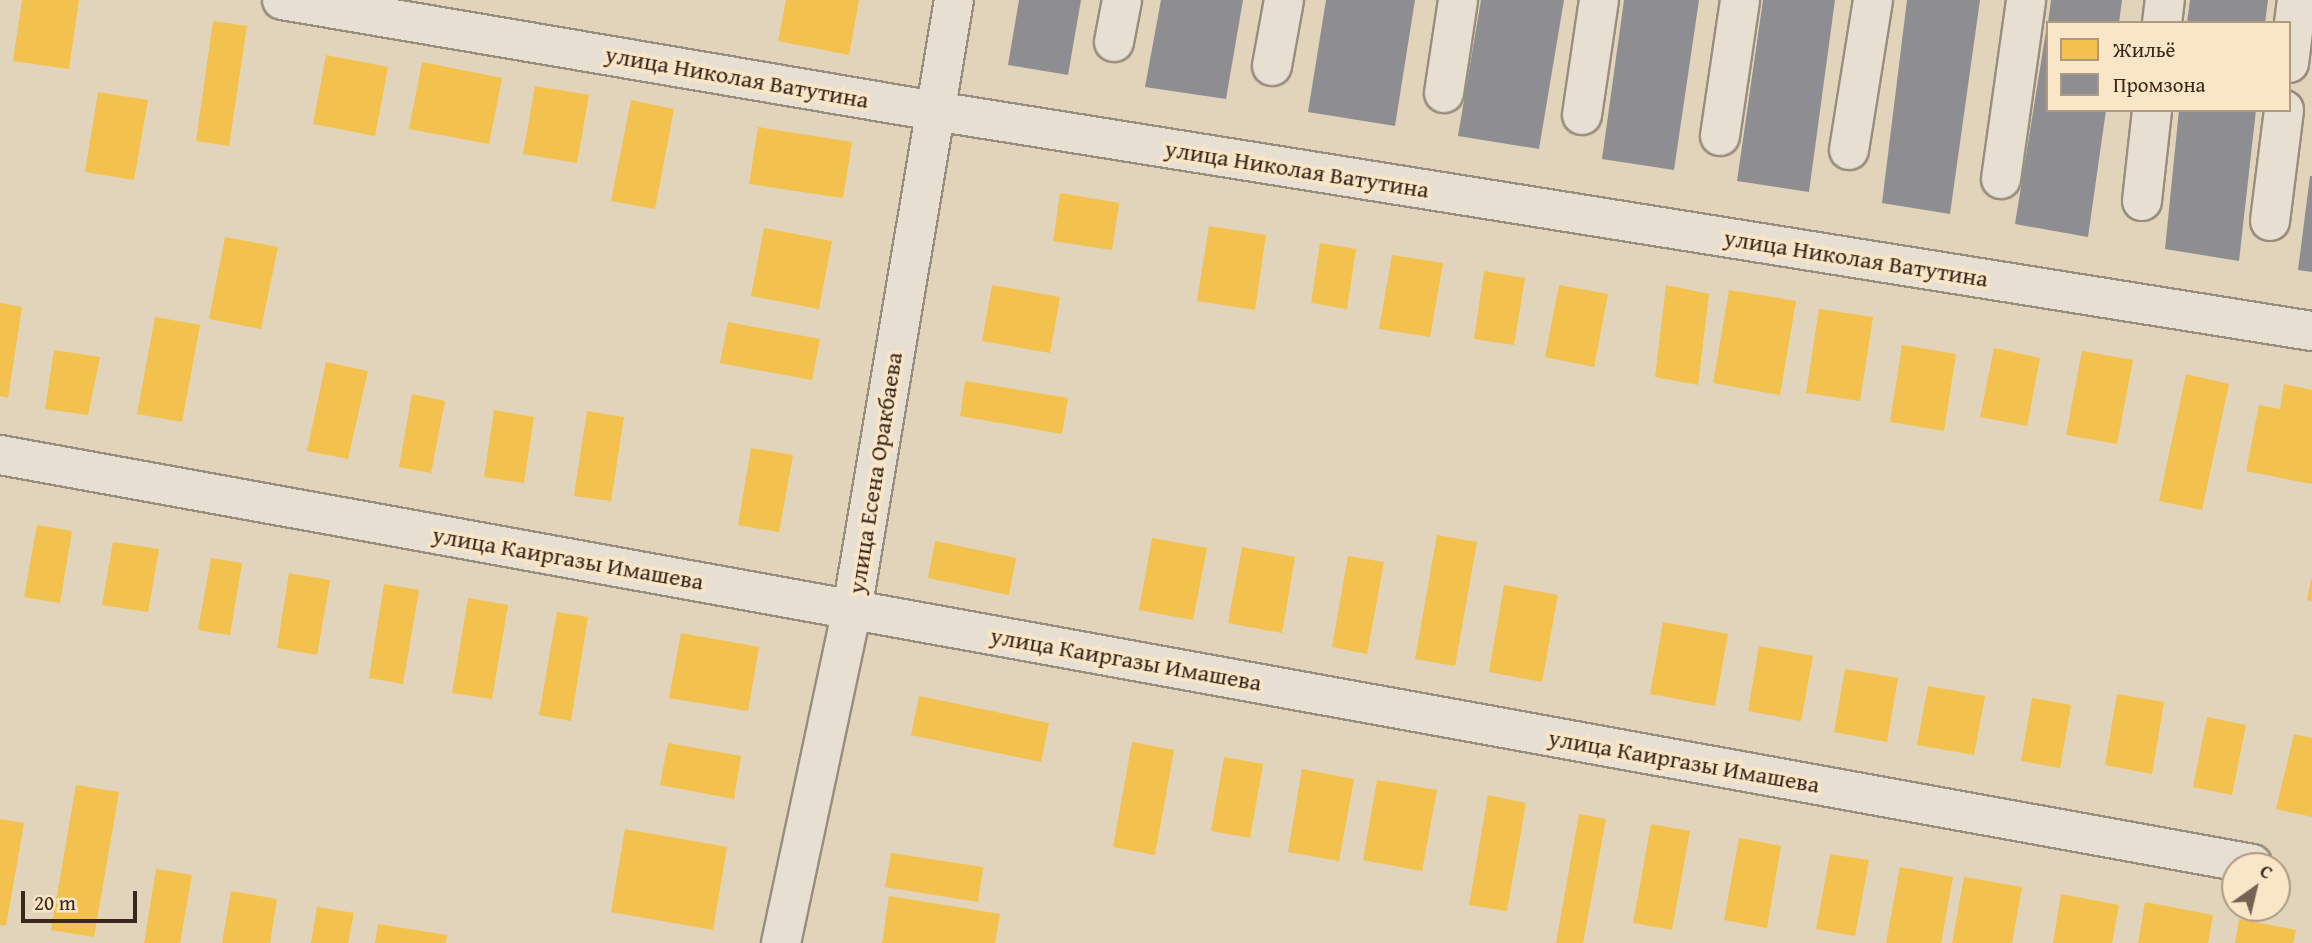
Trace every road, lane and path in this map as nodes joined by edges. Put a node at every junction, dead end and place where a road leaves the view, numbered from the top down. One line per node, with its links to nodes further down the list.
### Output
1 (282, 0): 17 (street, улица Николая Ватутина)
2 (954, 0): 17 (street, улица Есена Оракбаева)
3 (1122, 0): 13 (street)
4 (1284, 0): 15 (street)
5 (1458, 0): 16 (street)
6 (1599, 0): 20 (street)
7 (1740, 0): 21 (street)
8 (1873, 0): 22 (street)
9 (2026, 0): 23 (street)
10 (2165, 0): 12 (street)
11 (2297, 0): 14 (street)
12 (2162, 21)
13 (1114, 42)
14 (2291, 47)
15 (1272, 66)
16 (1444, 93)
17 (935, 111): 26 (street, улица Николая Ватутина); 28 (street, улица Есена Оракбаева)
18 (2152, 112): 24 (street)
19 (2284, 112): 25 (street)
20 (1582, 115)
21 (1720, 136)
22 (1849, 150)
23 (2001, 179)
24 (2142, 201)
25 (2270, 221)
26 (2312, 331)
27 (0, 455): 28 (street, улица Каиргазы Имашева)
28 (852, 610): 29 (street, улица Каиргазы Имашева); 30 (street, улица Есена Оракбаева)
29 (2221, 858)
30 (781, 943)

